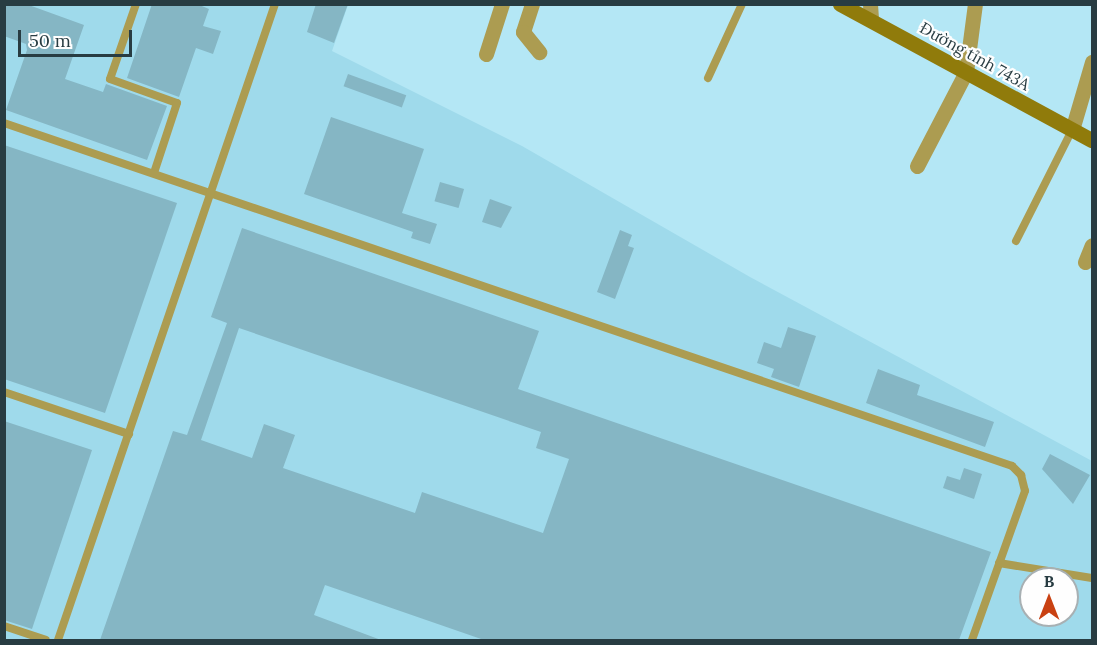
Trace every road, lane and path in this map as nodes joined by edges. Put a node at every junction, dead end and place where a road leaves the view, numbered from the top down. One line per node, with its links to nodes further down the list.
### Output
1 (136, 4): 18 (lane)
2 (275, 4): 19 (lane)
3 (502, 4): 10 (street)
4 (532, 4): 9 (street)
5 (742, 4): 13 (lane)
6 (840, 4): 8 (main road, Đường tỉnh 743A)
7 (975, 4): 12 (street)
8 (870, 12): 12 (main road, Đường tỉnh 743A)
9 (539, 52)
10 (486, 54)
11 (1092, 62): 15 (street)
12 (966, 72): 15 (main road, Đường tỉnh 743A); 17 (street)
13 (708, 78)
14 (4, 123): 18 (lane)
15 (1072, 130): 16 (main road, Đường tỉnh 743A); 20 (lane)
16 (1092, 140)
17 (917, 166)
18 (154, 173): 19 (lane)
19 (211, 192): 24 (lane); 25 (lane)
20 (1016, 241)
21 (1092, 244): 22 (street)
22 (1085, 262)
23 (4, 392): 24 (lane)
24 (129, 434): 29 (lane)
25 (999, 563): 26 (lane); 30 (lane)
26 (1092, 578)
27 (4, 626): 28 (lane)
28 (46, 640)
29 (58, 640)
30 (972, 640)

